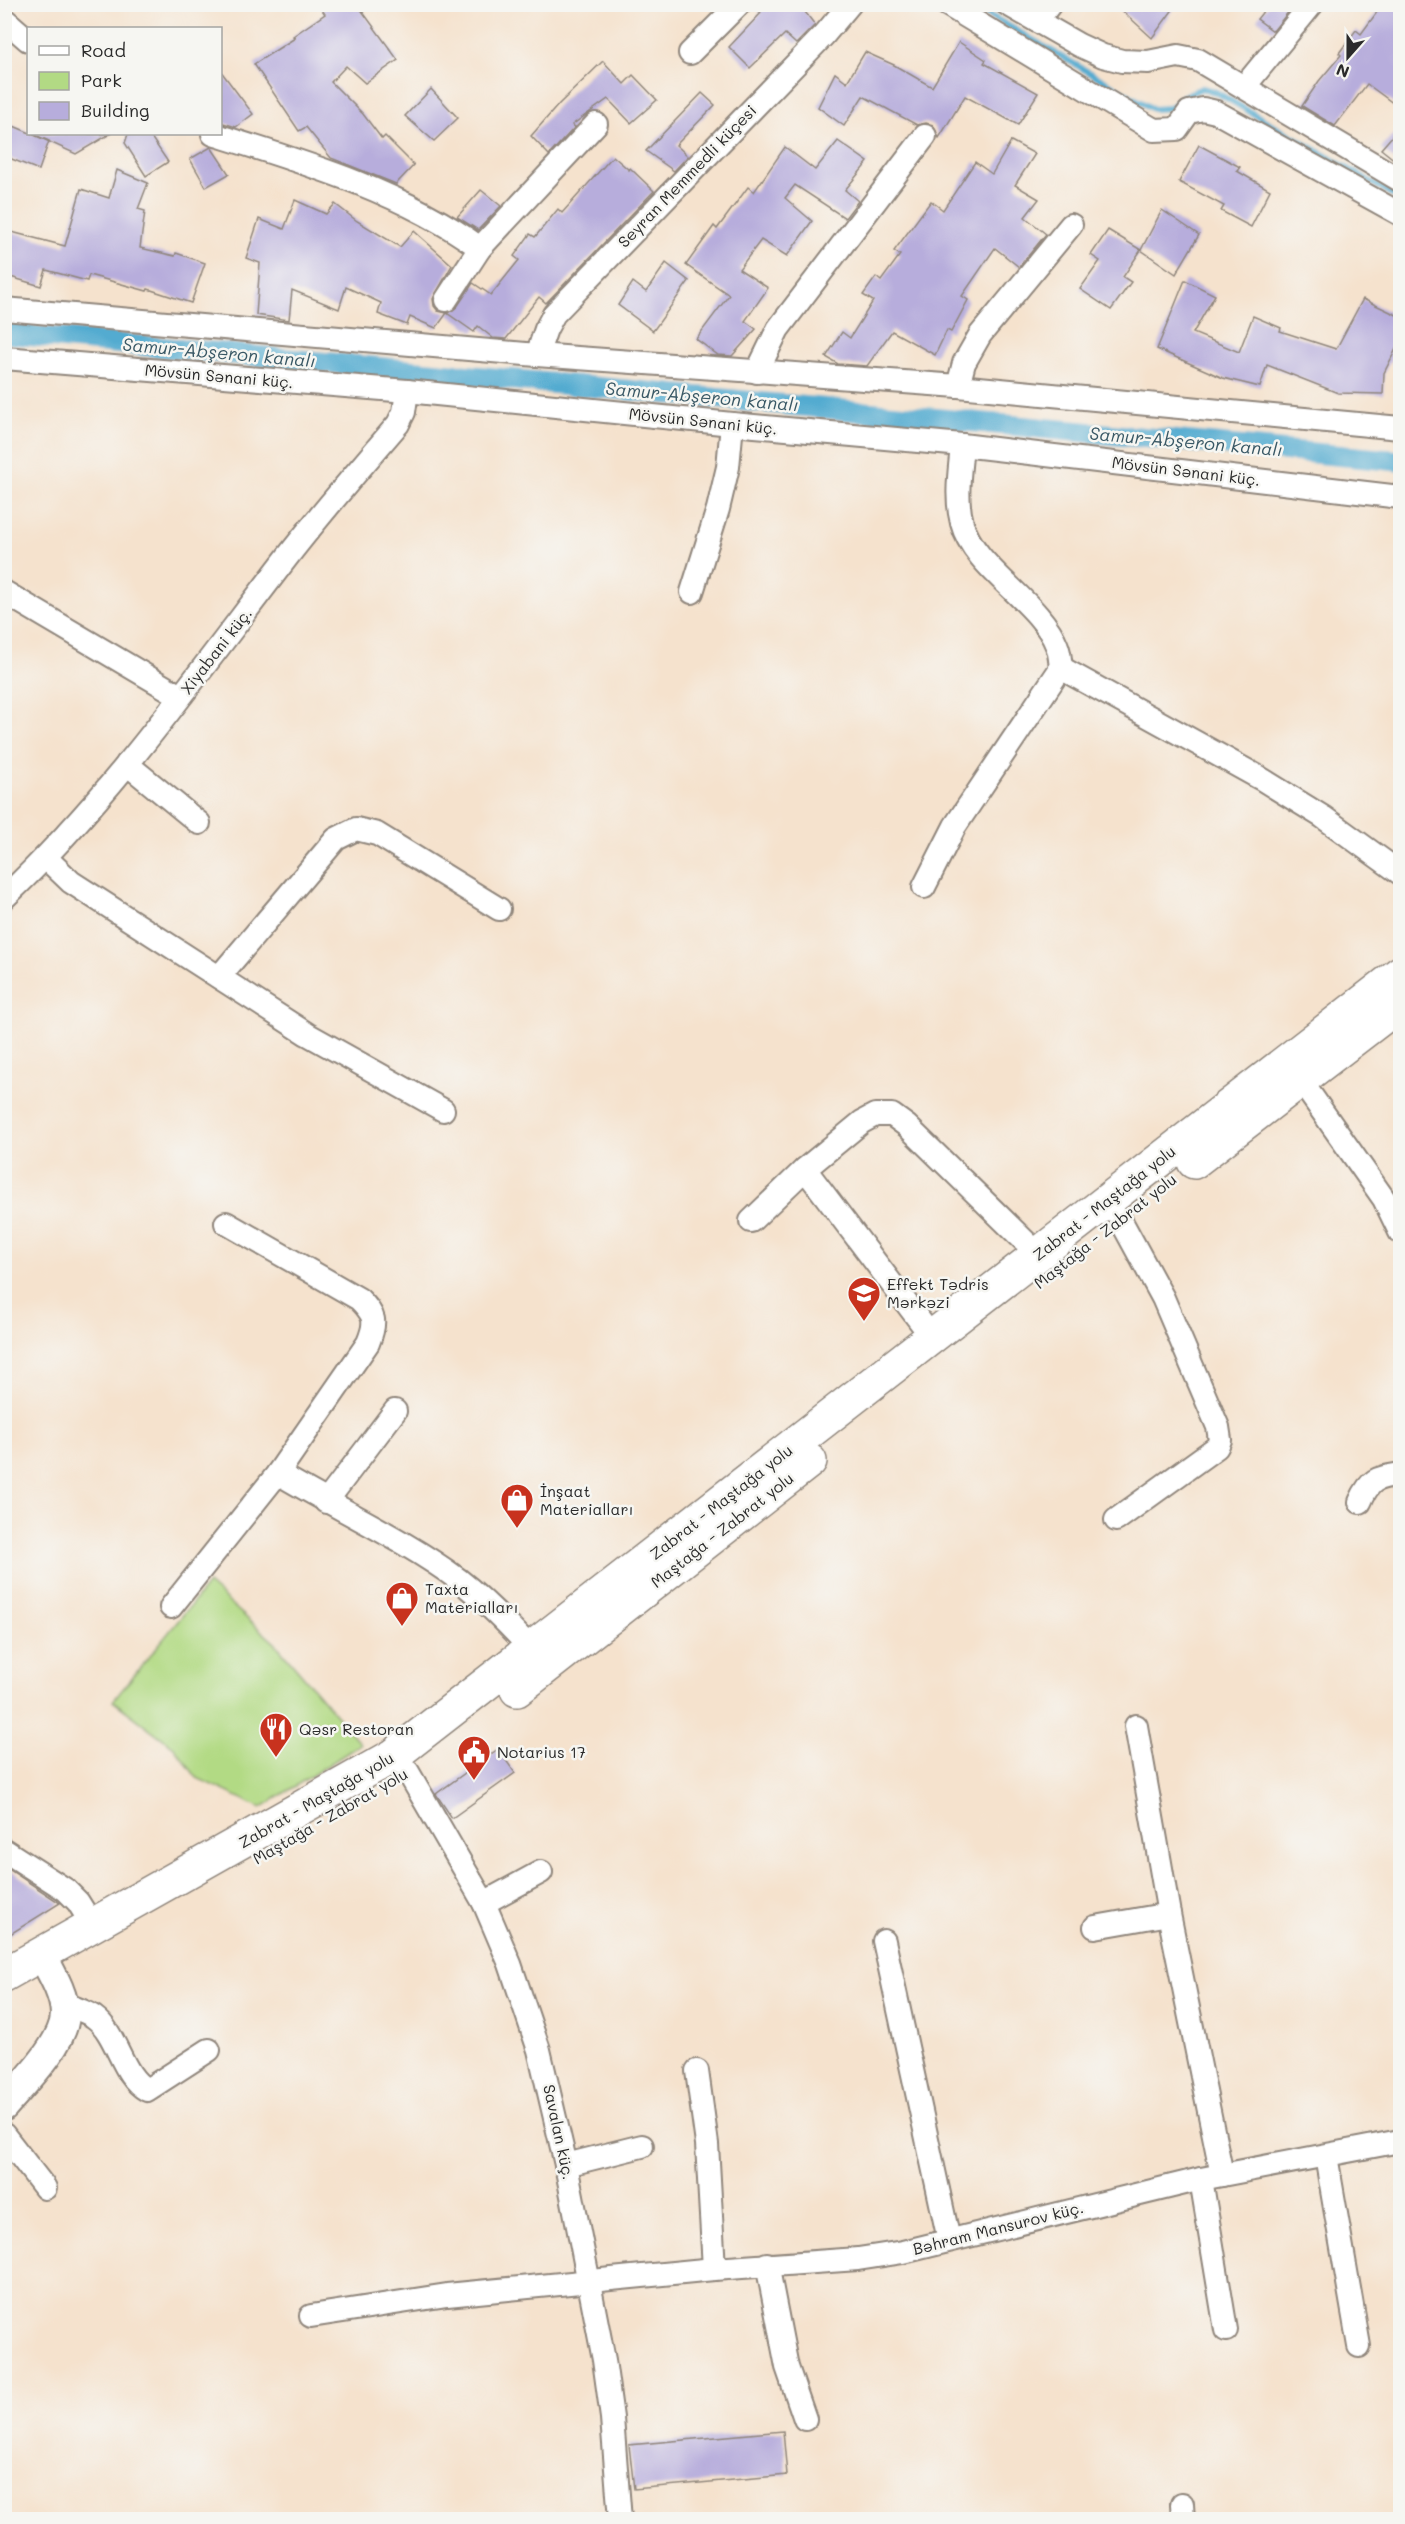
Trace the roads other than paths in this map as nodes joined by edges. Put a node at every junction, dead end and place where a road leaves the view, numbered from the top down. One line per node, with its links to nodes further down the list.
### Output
1 (739, 4): 9 (street)
2 (850, 4): 20 (street, Seyran Memmedli küçesi)
3 (946, 4): 15 (street)
4 (1007, 4): 6 (street)
5 (1312, 4): 10 (street)
6 (1043, 13): 10 (street)
7 (4, 19): 8 (street)
8 (27, 39)
9 (690, 53)
10 (1244, 87): 14 (street)
11 (596, 124): 17 (street)
12 (216, 135): 17 (street)
13 (925, 136): 22 (street)
14 (1401, 180)
15 (1401, 214)
16 (1071, 225): 23 (street)
17 (480, 248): 18 (street)
18 (446, 300)
19 (4, 309): 20 (street)
20 (537, 355): 22 (street)
21 (4, 358): 24 (street, Mövsün Sənani küç.)
22 (757, 372): 23 (street)
23 (958, 386): 26 (street)
24 (407, 391): 25 (street, Mövsün Sənani küç.); 32 (street, Xiyabani küç.)
25 (732, 424): 27 (street, Mövsün Sənani küç.); 30 (street)
26 (1401, 428)
27 (962, 445): 28 (street, Mövsün Sənani küç.); 31 (street)
28 (1401, 497)
29 (4, 592): 32 (street)
30 (692, 592)
31 (1061, 669): 36 (street); 37 (street)
32 (180, 696): 33 (street, Xiyabani küç.)
33 (127, 764): 34 (street); 35 (street, Xiyabani küç.)
34 (199, 823)
35 (46, 858): 38 (street, Xiyabani küç.); 41 (street)
36 (1401, 873)
37 (924, 887)
38 (4, 898)
39 (499, 909): 41 (street)
40 (1401, 973): 50 (main road, Zabrat - Maştağa yolu)
41 (219, 977): 44 (street)
42 (1401, 1004): 43 (main road, Maştağa - Zabrat yolu)
43 (1300, 1082): 46 (main road, Maştağa - Zabrat yolu); 49 (street)
44 (443, 1110)
45 (805, 1169): 47 (street); 50 (street); 51 (street)
46 (1120, 1219): 57 (street); 61 (main road, Maştağa - Zabrat yolu)
47 (751, 1221)
48 (226, 1223): 53 (street)
49 (1401, 1232)
50 (1038, 1254): 51 (main road, Zabrat - Maştağa yolu)
51 (932, 1338): 59 (main road, Zabrat - Maştağa yolu)
52 (395, 1411): 55 (street)
53 (278, 1473): 55 (street); 58 (street)
54 (1401, 1474): 56 (street)
55 (326, 1502): 59 (street)
56 (1360, 1502)
57 (1116, 1520)
58 (171, 1607)
59 (532, 1650): 66 (main road, Zabrat - Maştağa yolu)
60 (1136, 1726): 65 (street)
61 (408, 1772): 64 (street, Savalan küç.); 69 (main road, Maştağa - Zabrat yolu)
62 (4, 1850): 66 (street)
63 (541, 1872): 64 (street)
64 (484, 1903): 80 (street, Savalan küç.)
65 (1169, 1914): 67 (street); 81 (street)
66 (93, 1926): 69 (main road, Zabrat - Maştağa yolu)
67 (1095, 1927)
68 (884, 1941): 83 (street)
69 (46, 1963): 70 (main road, Zabrat - Maştağa yolu); 71 (main road, Maştağa - Zabrat yolu); 72 (street)
70 (4, 1975)
71 (4, 1996)
72 (63, 2003): 73 (street); 75 (street)
73 (209, 2050)
74 (697, 2071): 85 (street)
75 (4, 2106)
76 (4, 2135): 82 (street)
77 (1401, 2141): 79 (street, Bəhram Mansurov küç.)
78 (642, 2146): 80 (street)
79 (1326, 2156): 81 (street, Bəhram Mansurov küç.); 89 (street)
80 (566, 2165): 86 (street, Savalan küç.)
81 (1212, 2177): 83 (street, Bəhram Mansurov küç.); 88 (street)
82 (45, 2188)
83 (949, 2240): 84 (street, Bəhram Mansurov küç.)
84 (767, 2264): 85 (street, Bəhram Mansurov küç.); 90 (street)
85 (714, 2269): 86 (street, Bəhram Mansurov küç.)
86 (590, 2281): 87 (street, Bəhram Mansurov küç.); 91 (street, Savalan küç.)
87 (311, 2316)
88 (1226, 2330)
89 (1359, 2346)
90 (805, 2419)
91 (620, 2520)

